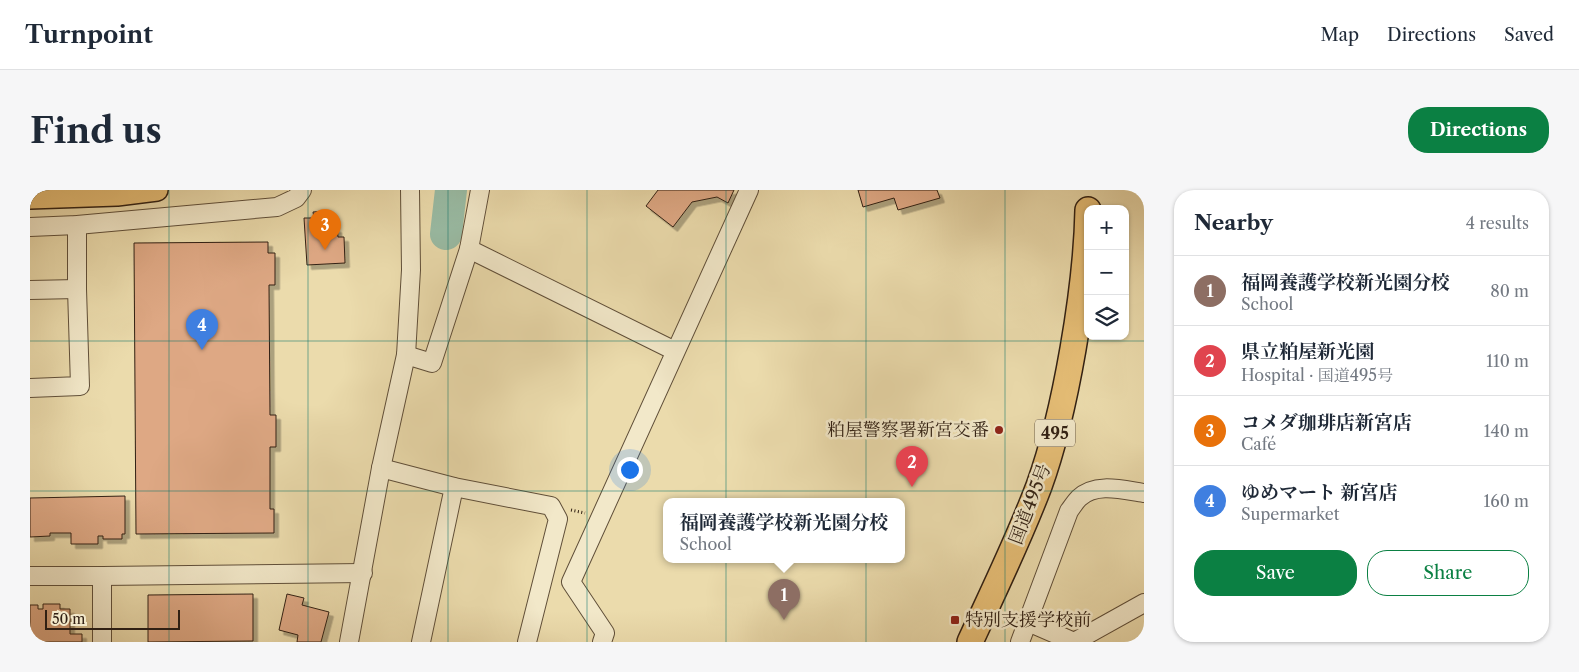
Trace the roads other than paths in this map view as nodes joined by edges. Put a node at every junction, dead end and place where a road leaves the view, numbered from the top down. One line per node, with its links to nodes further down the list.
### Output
1 (157, 190): 7 (main road)
2 (302, 190): 9 (street)
3 (410, 190): 16 (street)
4 (480, 190): 11 (street)
5 (749, 190): 15 (street)
6 (1086, 190): 8 (highway, 国道495号 / 495)
7 (30, 198)
8 (1088, 205)
9 (77, 225): 10 (street); 14 (street)
10 (30, 228)
11 (469, 249): 15 (street); 16 (street)
12 (1087, 250): 31 (highway, 国道495号 / 495)
13 (30, 290): 14 (street)
14 (77, 290): 17 (street)
15 (675, 351): 30 (street)
16 (406, 355): 18 (street)
17 (30, 388)
18 (381, 468): 19 (street); 21 (street)
19 (454, 487): 28 (street); 29 (street)
20 (1144, 493): 25 (street)
21 (363, 572): 23 (street); 27 (street)
22 (30, 576): 23 (street)
23 (102, 576): 26 (street)
24 (1144, 603): 25 (street)
25 (1028, 622): 32 (street)
26 (102, 642)
27 (349, 642)
28 (421, 642)
29 (527, 642)
30 (602, 642)
31 (970, 642)
32 (1020, 642)

